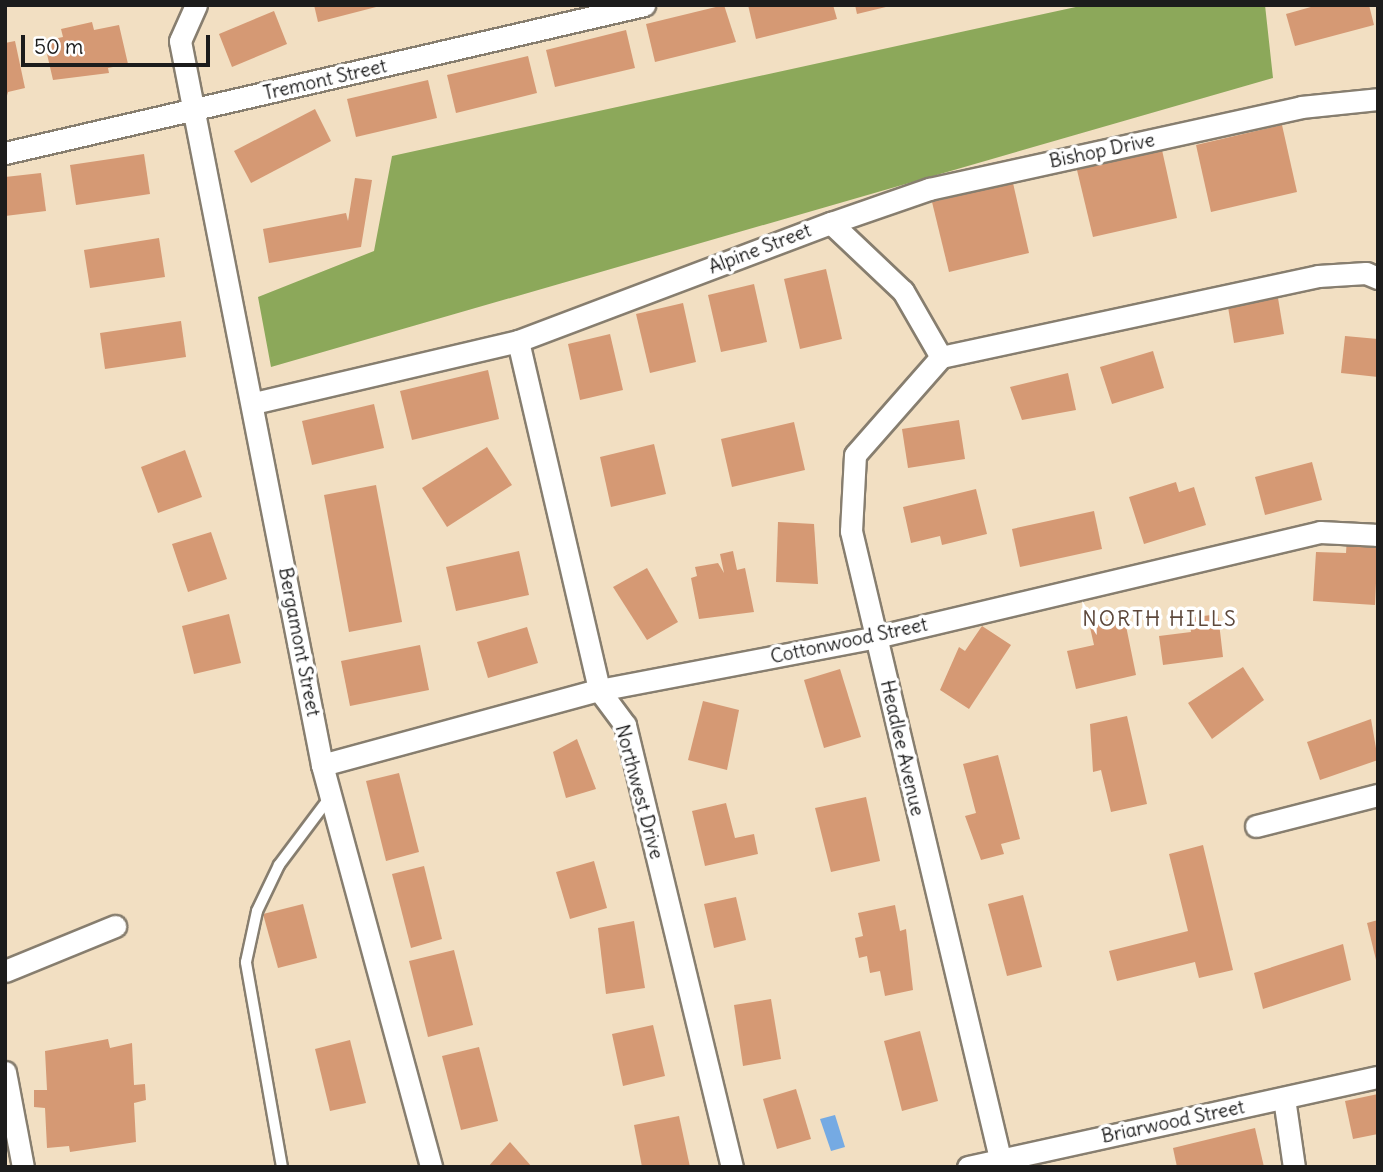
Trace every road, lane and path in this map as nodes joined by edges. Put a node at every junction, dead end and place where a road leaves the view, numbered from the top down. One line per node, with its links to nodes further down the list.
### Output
1 (196, 5): 4 (street, Bergamont Street)
2 (643, 5): 4 (street, Tremont Street)
3 (1378, 99): 6 (street, Bishop Drive)
4 (197, 110): 5 (street, Tremont Street); 10 (street, Bergamont Street)
5 (5, 153)
6 (831, 223): 8 (street, Alpine Street); 9 (street, Alpine Street)
7 (1378, 278): 9 (street)
8 (518, 341): 10 (street, Alpine Street); 13 (street, Northwest Drive)
9 (941, 357): 12 (street, Headlee Avenue)
10 (254, 403): 14 (street, Bergamont Street)
11 (1378, 536): 12 (street, Cottonwood Street)
12 (876, 637): 13 (street, Cottonwood Street); 23 (street, Headlee Avenue)
13 (599, 690): 14 (street, Cottonwood Street); 27 (street, Northwest Drive)
14 (322, 765): 16 (street, Bergamont Street)
15 (1378, 795): 17 (street)
16 (331, 796): 25 (lane); 26 (street, Bergamont Street)
17 (1256, 825)
18 (115, 926): 19 (street)
19 (5, 971)
20 (5, 1072): 24 (street)
21 (1378, 1077): 22 (street, Briarwood Street)
22 (1284, 1098): 23 (street, Briarwood Street); 29 (street)
23 (1001, 1163): 28 (street, Briarwood Street)
24 (23, 1167)
25 (282, 1167)
26 (431, 1167)
27 (732, 1167)
28 (968, 1167)
29 (1294, 1167)

